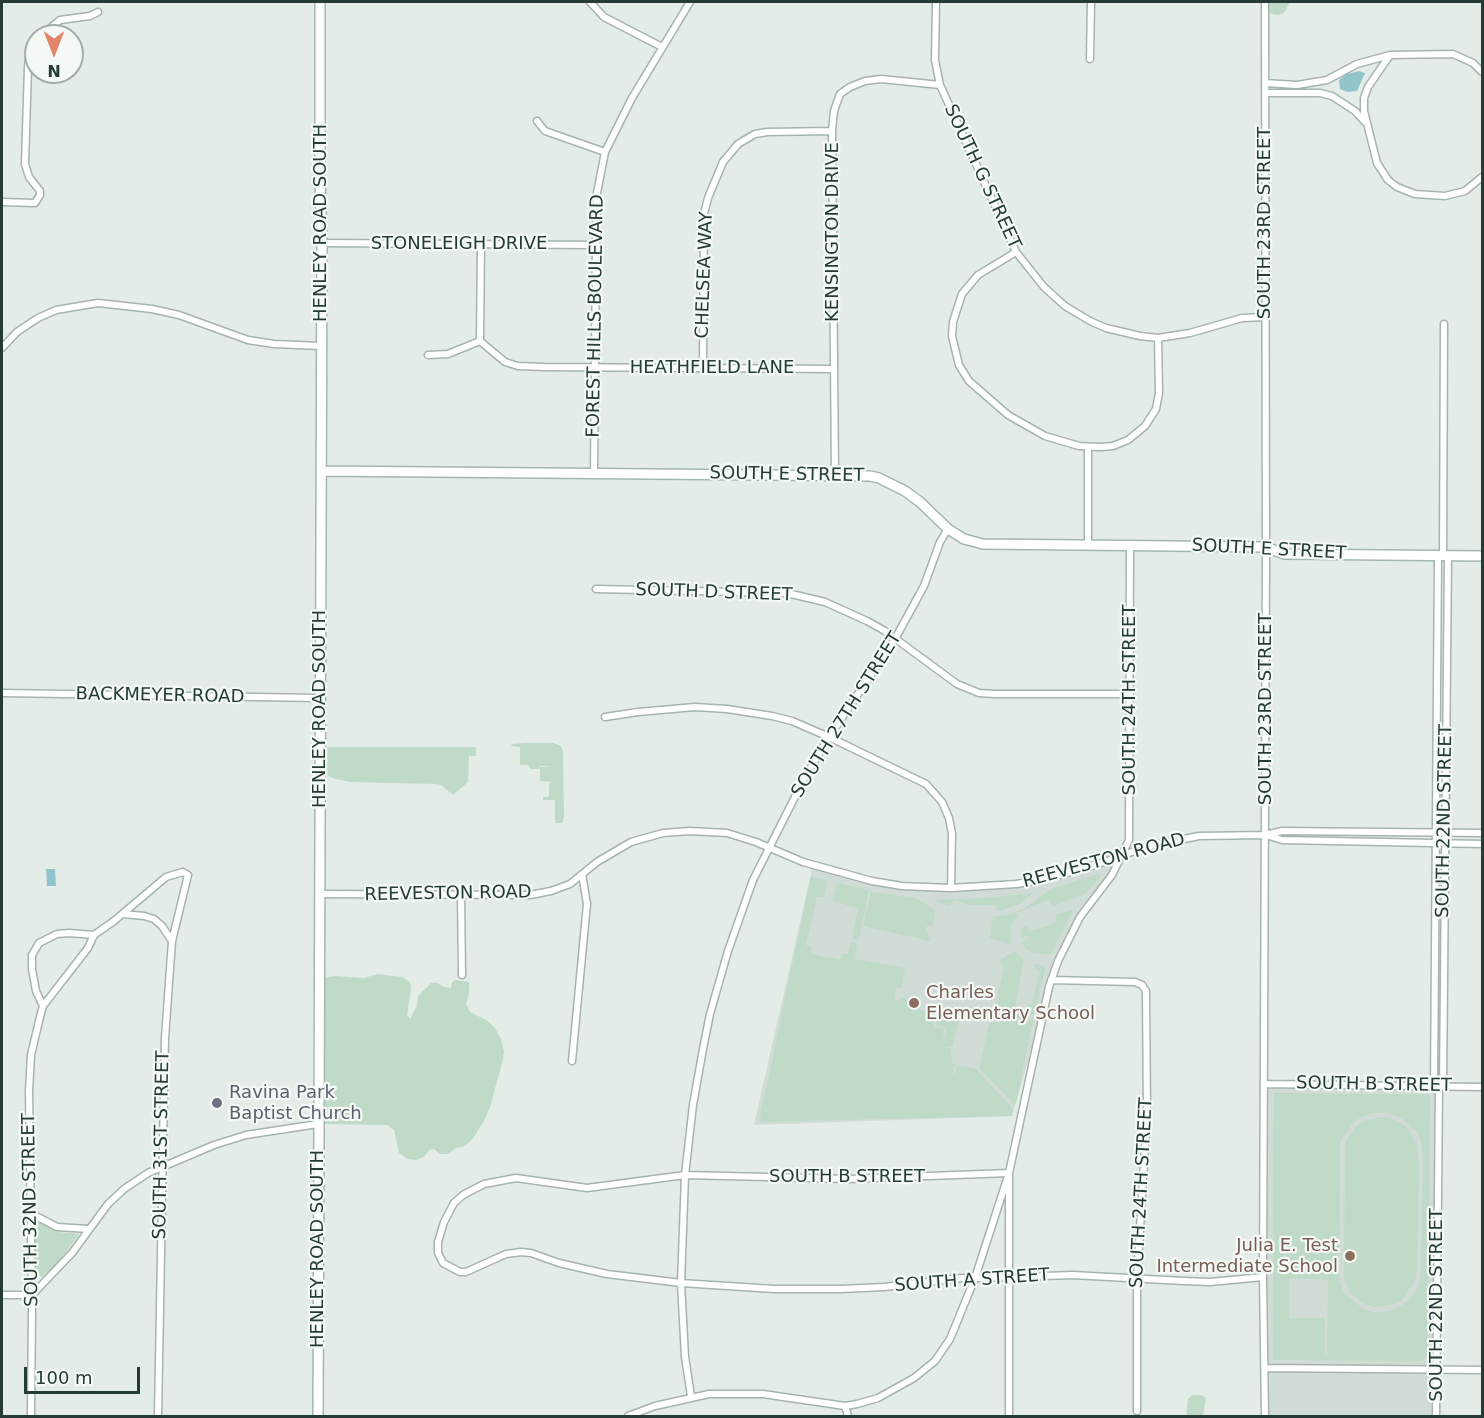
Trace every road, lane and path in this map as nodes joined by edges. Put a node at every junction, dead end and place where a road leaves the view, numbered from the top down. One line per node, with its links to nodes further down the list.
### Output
1 (320, 2): 23 (street, HENLEY ROAD SOUTH)
2 (590, 2): 9 (street)
3 (690, 2): 9 (street, FOREST HILLS BOULEVARD)
4 (936, 2): 15 (street, SOUTH G STREET)
5 (1091, 2): 11 (street)
6 (1265, 2): 13 (street, SOUTH 23RD STREET)
7 (98, 12): 8 (street)
8 (55, 24)
9 (662, 48): 20 (street, FOREST HILLS BOULEVARD)
10 (1390, 55): 12 (street); 13 (street); 18 (street)
11 (1090, 59)
12 (1482, 72)
13 (1265, 83): 16 (street, SOUTH 23RD STREET)
14 (28, 84): 22 (street)
15 (940, 85): 19 (street, KENSINGTON DRIVE); 26 (street, SOUTH G STREET)
16 (1265, 93): 18 (street); 27 (street, SOUTH 23RD STREET)
17 (537, 122): 20 (street)
18 (1366, 123): 21 (street)
19 (832, 131): 35 (street, CHELSEA WAY); 36 (street, KENSINGTON DRIVE)
20 (605, 152): 25 (street, FOREST HILLS BOULEVARD)
21 (1482, 177)
22 (2, 202)
23 (322, 243): 24 (street, STONELEIGH DRIVE); 31 (street, HENLEY ROAD SOUTH)
24 (481, 244): 25 (street, STONELEIGH DRIVE); 30 (street)
25 (596, 245): 34 (street, FOREST HILLS BOULEVARD)
26 (1016, 252): 29 (street, SOUTH G STREET); 37 (street)
27 (1265, 317): 29 (street, SOUTH G STREET); 44 (street, SOUTH 23RD STREET)
28 (1443, 324): 45 (street, SOUTH 22ND STREET)
29 (1158, 338): 37 (street)
30 (480, 341): 33 (street); 34 (street, HEATHFIELD LANE)
31 (321, 346): 32 (street); 38 (street, HENLEY ROAD SOUTH)
32 (2, 348)
33 (428, 355)
34 (594, 368): 35 (street, HEATHFIELD LANE); 39 (street, FOREST HILLS BOULEVARD)
35 (703, 368): 36 (street, HEATHFIELD LANE)
36 (834, 369): 40 (street, KENSINGTON DRIVE)
37 (1088, 447): 42 (street)
38 (321, 471): 39 (street, SOUTH E STREET); 51 (street, HENLEY ROAD SOUTH)
39 (594, 473): 40 (street, SOUTH E STREET)
40 (835, 475): 41 (street, SOUTH E STREET)
41 (948, 529): 42 (street, SOUTH E STREET); 48 (street, SOUTH 27TH STREET)
42 (1088, 545): 43 (street, SOUTH E STREET)
43 (1130, 545): 44 (street, SOUTH E STREET); 50 (street, SOUTH 24TH STREET)
44 (1266, 547): 45 (street, SOUTH E STREET); 57 (street, SOUTH 23RD STREET)
45 (1443, 556): 46 (street, SOUTH E STREET); 54 (street, SOUTH 22ND STREET); 55 (street, SOUTH 22ND STREET)
46 (1482, 556)
47 (596, 589): 48 (street, SOUTH D STREET)
48 (896, 639): 50 (street, SOUTH D STREET); 53 (street, SOUTH 27TH STREET)
49 (2, 693): 51 (street, BACKMEYER ROAD)
50 (1130, 694): 62 (street, SOUTH 24TH STREET)
51 (319, 698): 66 (street, HENLEY ROAD SOUTH)
52 (605, 717): 53 (street)
53 (829, 737): 61 (street, SOUTH 27TH STREET); 65 (street)
54 (1436, 832): 55 (street, REEVESTON ROAD); 57 (street, REEVESTON ROAD); 58 (street, SOUTH 22ND STREET)
55 (1445, 832): 56 (street, REEVESTON ROAD); 59 (street, SOUTH 22ND STREET)
56 (1482, 833)
57 (1265, 835): 58 (street, REEVESTON ROAD); 62 (street, REEVESTON ROAD); 75 (street, SOUTH 23RD STREET)
58 (1436, 842): 59 (street, REEVESTON ROAD); 76 (street, SOUTH 22ND STREET)
59 (1445, 843): 60 (street, REEVESTON ROAD); 76 (street, SOUTH 22ND STREET)
60 (1482, 844)
61 (769, 848): 63 (street, REEVESTON ROAD); 65 (street, REEVESTON ROAD); 81 (street, SOUTH 27TH STREET)
62 (1124, 853): 65 (street, REEVESTON ROAD); 72 (street)
63 (582, 874): 67 (street, REEVESTON ROAD); 74 (street)
64 (188, 875): 68 (street, SOUTH 32ND STREET); 70 (street, SOUTH 31ST STREET)
65 (951, 888)
66 (320, 894): 67 (street, REEVESTON ROAD); 78 (street, HENLEY ROAD SOUTH)
67 (461, 895): 71 (street)
68 (123, 914): 69 (street, SOUTH 32ND STREET); 70 (street)
69 (94, 935): 73 (street, SOUTH 32ND STREET); 73 (street)
70 (172, 941): 79 (street, SOUTH 31ST STREET)
71 (462, 975)
72 (1052, 980): 80 (street); 87 (street, SOUTH 24TH STREET)
73 (43, 1006): 82 (street, SOUTH 32ND STREET)
74 (573, 1061)
75 (1265, 1084): 76 (street, SOUTH B STREET); 85 (street, SOUTH 23RD STREET)
76 (1438, 1085): 77 (street, SOUTH B STREET); 92 (street, SOUTH 22ND STREET)
77 (1482, 1087)
78 (318, 1124): 79 (street); 99 (street, HENLEY ROAD SOUTH)
79 (162, 1168): 83 (street); 98 (street, SOUTH 31ST STREET)
80 (1009, 1173): 81 (street, SOUTH B STREET); 84 (street); 86 (street)
81 (686, 1175): 88 (street, SOUTH 27TH STREET); 88 (street, SOUTH B STREET)
82 (30, 1213): 83 (street); 90 (street, SOUTH 32ND STREET)
83 (89, 1229): 90 (street)
84 (1009, 1277): 86 (street, SOUTH A STREET); 87 (street, SOUTH A STREET); 102 (street)
85 (1263, 1277): 87 (street, SOUTH A STREET); 91 (street, SOUTH 23RD STREET)
86 (975, 1278): 88 (street, SOUTH A STREET); 95 (street)
87 (1137, 1278): 96 (street, SOUTH 24TH STREET)
88 (681, 1283): 94 (street, SOUTH 27TH STREET)
89 (2, 1295): 90 (street)
90 (32, 1295): 97 (street, SOUTH 32ND STREET)
91 (1265, 1368): 92 (street); 103 (street, SOUTH 23RD STREET)
92 (1437, 1370): 93 (street); 104 (street, SOUTH 22ND STREET)
93 (1482, 1370)
94 (692, 1396): 95 (street); 100 (street)
95 (845, 1406): 101 (street)
96 (1137, 1411)
97 (31, 1416)
98 (158, 1416)
99 (318, 1416)
100 (628, 1416)
101 (848, 1416)
102 (1009, 1416)
103 (1265, 1416)
104 (1436, 1416)

